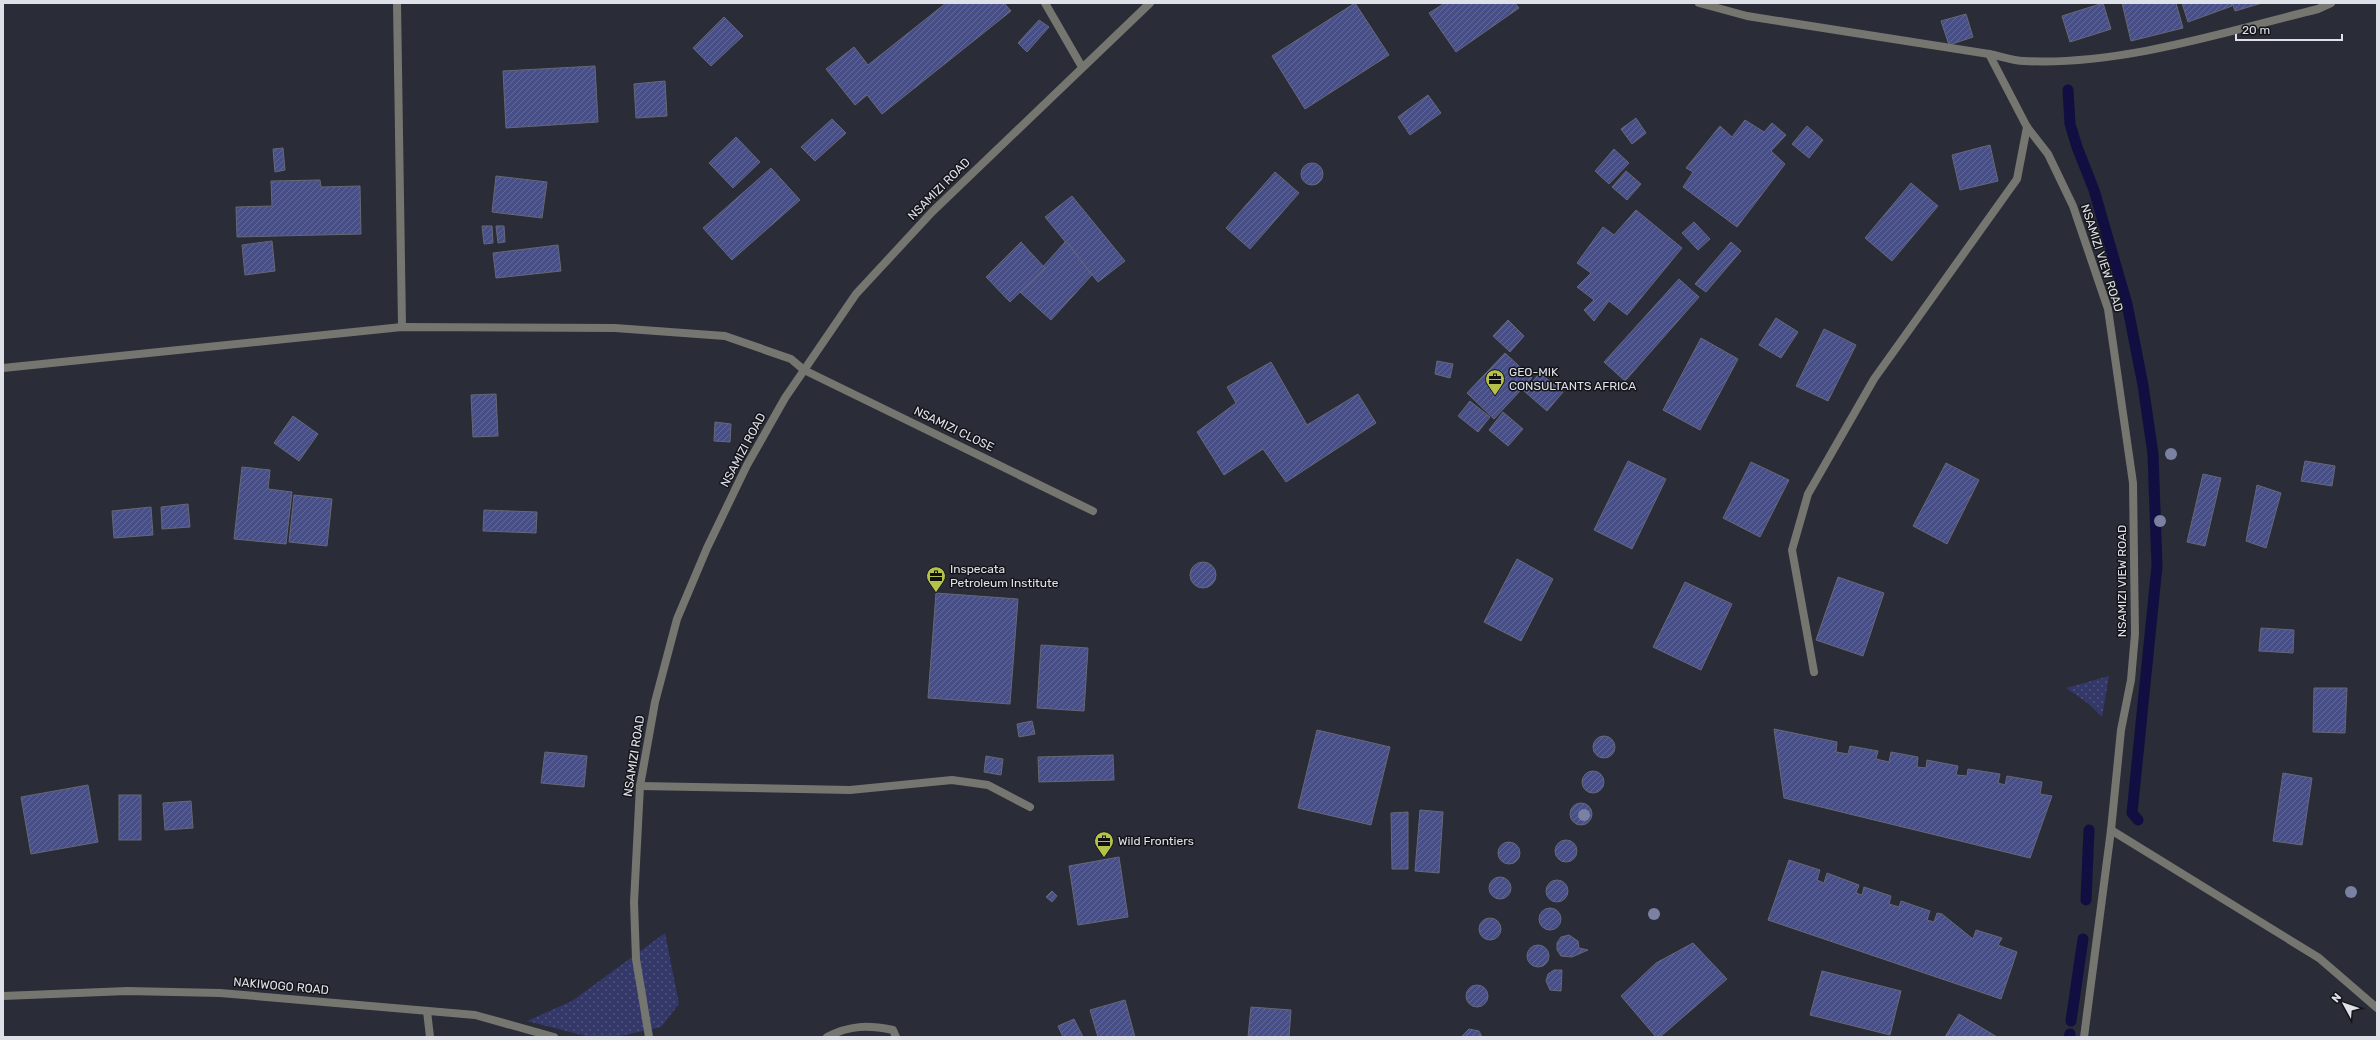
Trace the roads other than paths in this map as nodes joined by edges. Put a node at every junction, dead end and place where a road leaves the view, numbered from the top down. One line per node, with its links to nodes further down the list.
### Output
1 (397, 3): 9 (street)
2 (1045, 3): 7 (street)
3 (1150, 3): 7 (street, NSAMIZI ROAD)
4 (1699, 3): 6 (street)
5 (2331, 3): 6 (street)
6 (1989, 54): 8 (street, NSAMIZI VIEW ROAD)
7 (1082, 66): 11 (street, NSAMIZI ROAD)
8 (2027, 127): 13 (street); 16 (street, NSAMIZI VIEW ROAD)
9 (402, 327): 10 (street, NSAMIZI CLOSE); 11 (street, NSAMIZI CLOSE)
10 (3, 368)
11 (804, 370): 12 (street, NSAMIZI CLOSE); 14 (street, NSAMIZI ROAD)
12 (1093, 511)
13 (1814, 672)
14 (640, 786): 15 (street); 22 (street, NSAMIZI ROAD)
15 (1030, 807)
16 (2111, 830): 18 (street); 25 (street, NSAMIZI VIEW ROAD)
17 (3, 996): 19 (street, NAKIWOGO ROAD)
18 (2377, 1008)
19 (427, 1011): 20 (street); 21 (street, NAKIWOGO ROAD)
20 (430, 1037)
21 (554, 1037)
22 (650, 1037)
23 (827, 1037): 24 (street)
24 (896, 1037)
25 (2084, 1037)

